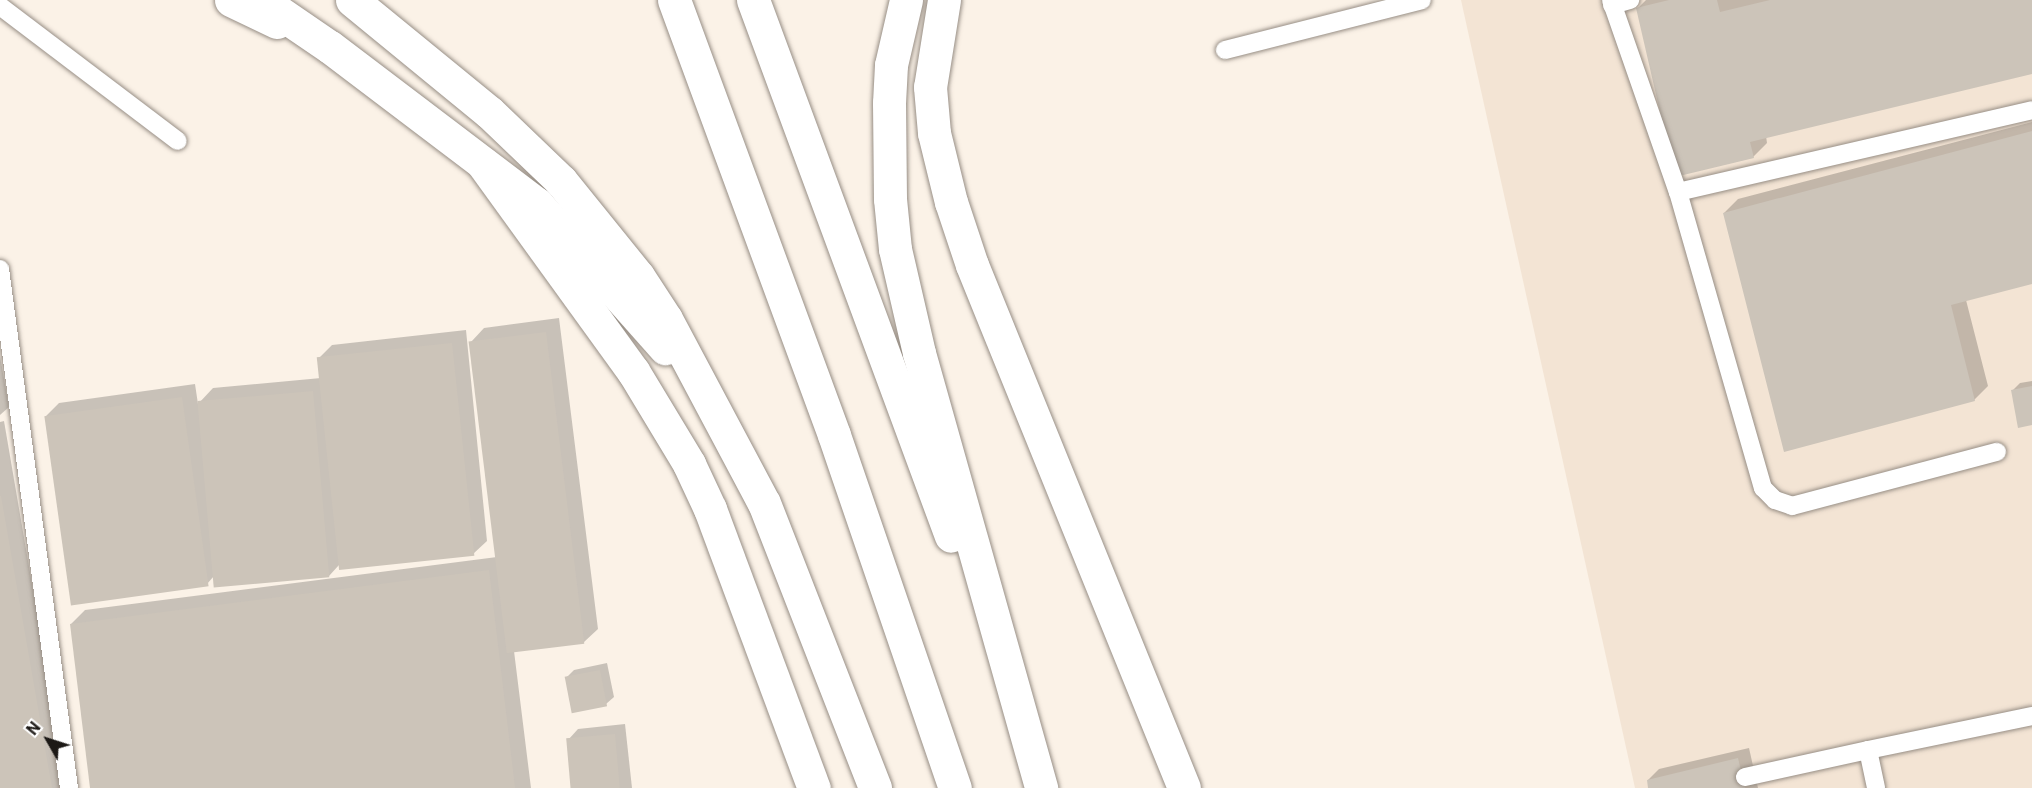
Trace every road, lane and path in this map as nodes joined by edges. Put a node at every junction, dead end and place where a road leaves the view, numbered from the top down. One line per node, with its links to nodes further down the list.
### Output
1 (231, 0): 12 (highway)
2 (261, 0): 12 (highway)
3 (352, 0): 19 (highway)
4 (674, 0): 29 (highway)
5 (753, 0): 22 (highway)
6 (906, 0): 22 (highway)
7 (944, 0): 30 (highway)
8 (1422, 0): 13 (lane)
9 (1630, 0): 10 (lane)
10 (1611, 2): 17 (lane)
11 (0, 6): 15 (lane)
12 (330, 47): 16 (highway)
13 (1226, 50)
14 (2032, 110): 17 (lane)
15 (178, 141)
16 (483, 164): 19 (highway); 27 (highway)
17 (1678, 192): 20 (lane)
18 (0, 269): 26 (lane)
19 (706, 394): 28 (highway)
20 (1997, 452)
21 (2032, 716): 23 (lane)
22 (1024, 733): 25 (highway)
23 (1868, 750): 24 (lane); 31 (lane)
24 (1745, 777)
25 (1040, 783)
26 (69, 788)
27 (814, 788)
28 (875, 788)
29 (955, 788)
30 (1184, 788)
31 (1876, 788)

